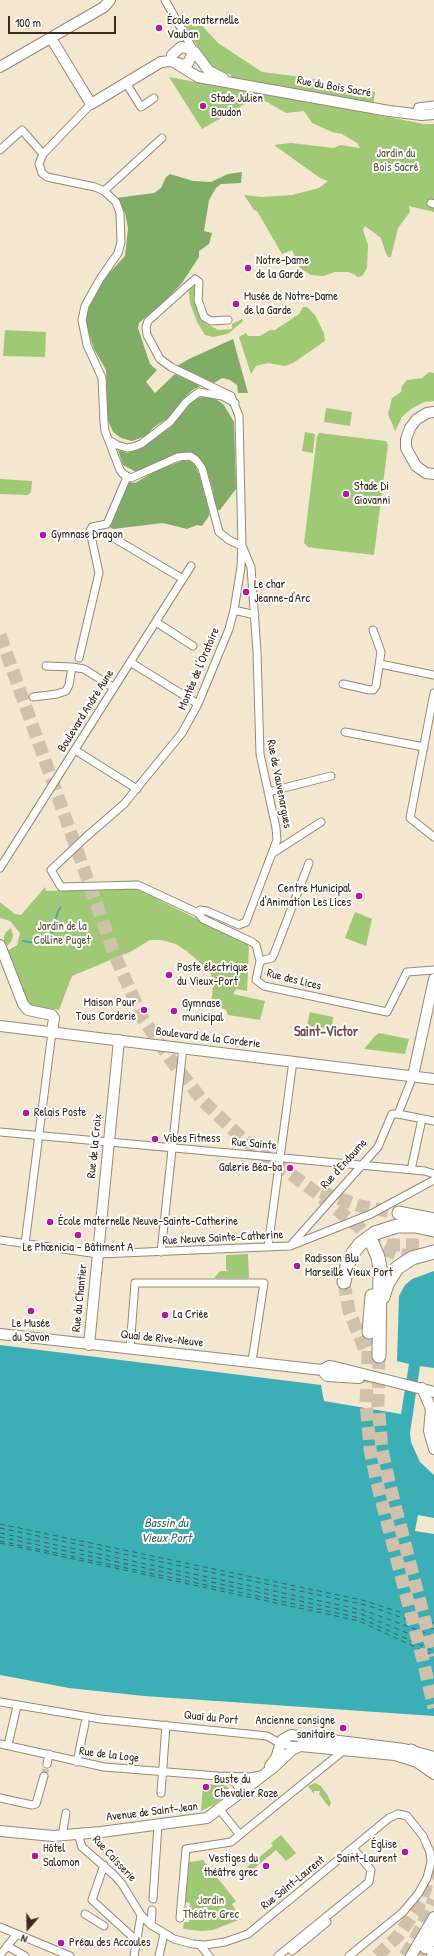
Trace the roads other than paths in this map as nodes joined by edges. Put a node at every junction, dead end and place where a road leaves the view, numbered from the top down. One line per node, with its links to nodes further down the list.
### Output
1 (110, 0): 4 (street)
2 (165, 0): 3 (street)
3 (184, 35): 5 (street); 6 (street)
4 (51, 38): 8 (street); 12 (street)
5 (180, 47): 6 (street); 7 (street)
6 (194, 51): 7 (street); 9 (street, Rue du Bois Sacré)
7 (174, 62): 9 (street, Rue du Bois Sacré); 10 (street)
8 (0, 67)
9 (229, 81): 15 (street, Rue du Bois Sacré)
10 (126, 83): 11 (street); 12 (street)
11 (154, 98)
12 (91, 104): 18 (street)
13 (434, 105): 15 (street)
14 (434, 114): 15 (street, Rue du Bois Sacré)
15 (416, 115)
16 (162, 138): 19 (street)
17 (0, 150): 18 (street)
18 (43, 154): 19 (street)
19 (104, 190): 23 (street)
20 (228, 320): 21 (street)
21 (236, 403): 23 (street); 27 (street, Montée de l'Oratoire)
22 (434, 412): 24 (street)
23 (108, 440): 25 (street)
24 (434, 474)
25 (127, 476): 27 (street); 35 (street)
26 (117, 540): 29 (street)
27 (242, 546): 30 (street, Montée de l'Oratoire); 31 (street, Rue de Vauvenargues)
28 (191, 566): 29 (street, Boulevard André Aune)
29 (183, 579): 32 (street, Boulevard André Aune)
30 (234, 610): 31 (street); 45 (street, Montée de l'Oratoire)
31 (254, 615): 51 (street, Rue de Vauvenargues)
32 (156, 622): 34 (street); 36 (street, Boulevard André Aune)
33 (373, 630): 37 (street)
34 (194, 646)
35 (79, 658)
36 (130, 662): 42 (street, Boulevard André Aune); 45 (street)
37 (380, 664): 40 (street); 41 (street)
38 (46, 666): 39 (street)
39 (72, 667): 42 (street); 43 (street)
40 (434, 675)
41 (343, 684)
42 (114, 688): 48 (street, Boulevard André Aune)
43 (33, 697)
44 (434, 698): 47 (street)
45 (198, 704): 50 (street, Montée de l'Oratoire)
46 (345, 732): 47 (street)
47 (424, 747): 53 (street)
48 (75, 750): 50 (street); 56 (street, Boulevard André Aune)
49 (331, 776): 51 (street)
50 (137, 789): 57 (street, Montée de l'Oratoire)
51 (268, 792): 54 (street, Rue de Vauvenargues)
52 (321, 822): 54 (street)
53 (434, 837)
54 (272, 853): 57 (street, Rue de Vauvenargues)
55 (309, 863): 59 (street)
56 (0, 868)
57 (198, 913): 59 (street, Rue des Lices)
58 (1, 949): 63 (street)
59 (260, 961): 60 (street, Rue des Lices)
60 (434, 970)
61 (434, 979): 67 (street, Rue d'Endoume)
62 (0, 1026): 63 (street, Boulevard de la Corderie)
63 (52, 1032): 64 (street, Boulevard de la Corderie); 73 (street)
64 (119, 1040): 65 (street, Boulevard de la Corderie); 74 (street, Rue de la Croix)
65 (183, 1047): 66 (street, Boulevard de la Corderie); 75 (street)
66 (294, 1062): 67 (street, Boulevard de la Corderie); 76 (street)
67 (413, 1076): 68 (street, Boulevard de la Corderie); 69 (street, Rue d'Endoume)
68 (434, 1079)
69 (398, 1114): 70 (street); 77 (street, Rue d'Endoume)
70 (422, 1119): 71 (street); 78 (street)
71 (434, 1122)
72 (0, 1132): 73 (street, Rue Sainte)
73 (39, 1136): 74 (street, Rue Sainte); 85 (street)
74 (108, 1142): 75 (street, Rue Sainte); 90 (street, Rue de la Croix)
75 (172, 1148): 76 (street, Rue Sainte); 88 (street)
76 (281, 1158): 77 (street, Rue Sainte); 87 (street)
77 (362, 1166): 78 (street, Rue Sainte); 86 (street, Rue d'Endoume)
78 (411, 1170): 79 (street, Rue Sainte)
79 (434, 1174)
80 (434, 1180): 86 (street, Rue Neuve Sainte-Catherine)
81 (399, 1213): 82 (highway)
82 (434, 1220)
83 (434, 1230): 91 (highway)
84 (0, 1240): 85 (street, Rue Neuve Sainte-Catherine)
85 (25, 1244): 90 (street, Rue Neuve Sainte-Catherine)
86 (290, 1246): 87 (street, Rue Neuve Sainte-Catherine)
87 (268, 1247): 88 (street, Rue Neuve Sainte-Catherine)
88 (161, 1252): 90 (street, Rue Neuve Sainte-Catherine)
89 (430, 1252): 92 (highway)
90 (98, 1254): 95 (street, Rue du Chantier)
91 (344, 1282)
92 (380, 1322): 93 (highway); 97 (highway)
93 (369, 1332)
94 (0, 1334): 95 (street, Quai de Rive-Neuve)
95 (89, 1345): 96 (street, Quai de Rive-Neuve)
96 (130, 1349): 98 (street, Quai de Rive-Neuve); 98 (street)
97 (379, 1356)
98 (252, 1361): 99 (street, Quai de Rive-Neuve)
99 (429, 1391): 100 (street)
100 (434, 1449)
101 (0, 1702): 102 (street, Quai du Port)
102 (17, 1706): 104 (street, Quai du Port); 107 (street)
103 (85, 1722): 113 (street)
104 (166, 1725): 106 (street, Quai du Port); 116 (street)
105 (0, 1744): 107 (street, Rue de la Loge)
106 (281, 1744): 108 (street, Quai du Port); 111 (street, Avenue de Saint-Jean); 117 (street, Avenue de Saint-Jean)
107 (8, 1745): 110 (street, Rue de la Loge)
108 (300, 1746): 109 (street, Quai du Port); 117 (street, Avenue de Saint-Jean)
109 (343, 1751): 111 (street, Quai du Port); 128 (street)
110 (49, 1754): 113 (street, Rue de la Loge); 114 (street)
111 (414, 1756): 112 (street); 115 (highway); 118 (street)
112 (434, 1757)
113 (77, 1762): 116 (street, Rue de la Loge)
114 (47, 1764)
115 (434, 1765)
116 (163, 1772): 120 (street, Rue de la Loge); 122 (street)
117 (263, 1774): 120 (street, Rue de la Loge); 121 (street, Avenue de Saint-Jean)
118 (434, 1774)
119 (44, 1776): 123 (street)
120 (218, 1776): 121 (street, Rue de la Loge)
121 (242, 1791): 124 (street, Avenue de Saint-Jean)
122 (161, 1793)
123 (0, 1798)
124 (220, 1810): 126 (street, Avenue de Saint-Jean); 128 (street)
125 (66, 1813): 129 (street)
126 (158, 1825): 130 (street, Avenue de Saint-Jean); 133 (street)
127 (0, 1831): 129 (street, Rue Caisserie)
128 (240, 1834): 139 (street)
129 (57, 1836): 130 (street, Rue Caisserie)
130 (79, 1837): 132 (street, Rue Caisserie)
131 (353, 1848): 134 (street); 148 (street, Rue Saint-Laurent); 158 (street, Rue Saint-Laurent)
132 (104, 1865): 137 (street, Rue Caisserie); 146 (street)
133 (153, 1899)
134 (348, 1901): 156 (street); 157 (street)
135 (152, 1910): 140 (street)
136 (85, 1914): 141 (street)
137 (141, 1915): 140 (street, Rue Caisserie); 146 (street)
138 (434, 1917): 159 (street)
139 (180, 1918)
140 (151, 1925): 145 (street, Rue Caisserie)
141 (104, 1926)
142 (0, 1927): 144 (street)
143 (434, 1932): 149 (highway)
144 (16, 1934): 147 (street); 152 (street)
145 (164, 1934): 148 (street, Rue Caisserie); 154 (street)
146 (137, 1940): 153 (street)
147 (8, 1946): 150 (street); 151 (street)
148 (201, 1950): 155 (street)
149 (431, 1952)
150 (0, 1955)
151 (25, 1956)
152 (70, 1956)
153 (134, 1956)
154 (159, 1956)
155 (209, 1956)
156 (278, 1956)
157 (286, 1956)
158 (349, 1956)
159 (411, 1956)

